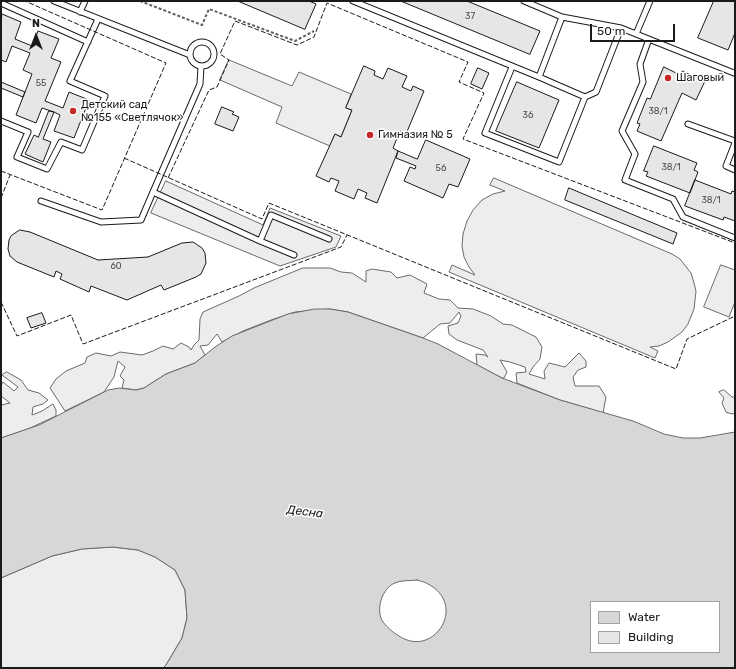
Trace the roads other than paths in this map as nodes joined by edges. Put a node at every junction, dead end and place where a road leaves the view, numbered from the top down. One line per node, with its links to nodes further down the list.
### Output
1 (54, 1): 7 (lane)
2 (84, 1): 7 (lane)
3 (353, 1): 16 (lane)
4 (524, 1): 8 (lane)
5 (650, 1): 11 (lane)
6 (1, 3): 13 (lane)
7 (80, 12): 9 (lane)
8 (562, 17): 10 (lane); 18 (lane)
9 (98, 19): 13 (lane); 14 (lane)
10 (621, 28): 11 (lane); 19 (lane)
11 (636, 34): 12 (lane)
12 (649, 39): 17 (lane); 26 (lane)
13 (88, 42): 20 (lane)
14 (190, 55): 15 (lane); 15 (lane)
15 (201, 66): 24 (lane)
16 (512, 67): 18 (lane); 19 (lane)
17 (735, 72)
18 (539, 77): 19 (lane)
19 (585, 97)
20 (1, 121)
21 (688, 124): 22 (lane)
22 (735, 142): 23 (lane)
23 (735, 170)
24 (153, 192): 25 (lane); 28 (lane)
25 (41, 201)
26 (735, 238)
27 (329, 239): 28 (lane)
28 (260, 241): 29 (lane)
29 (294, 255)

